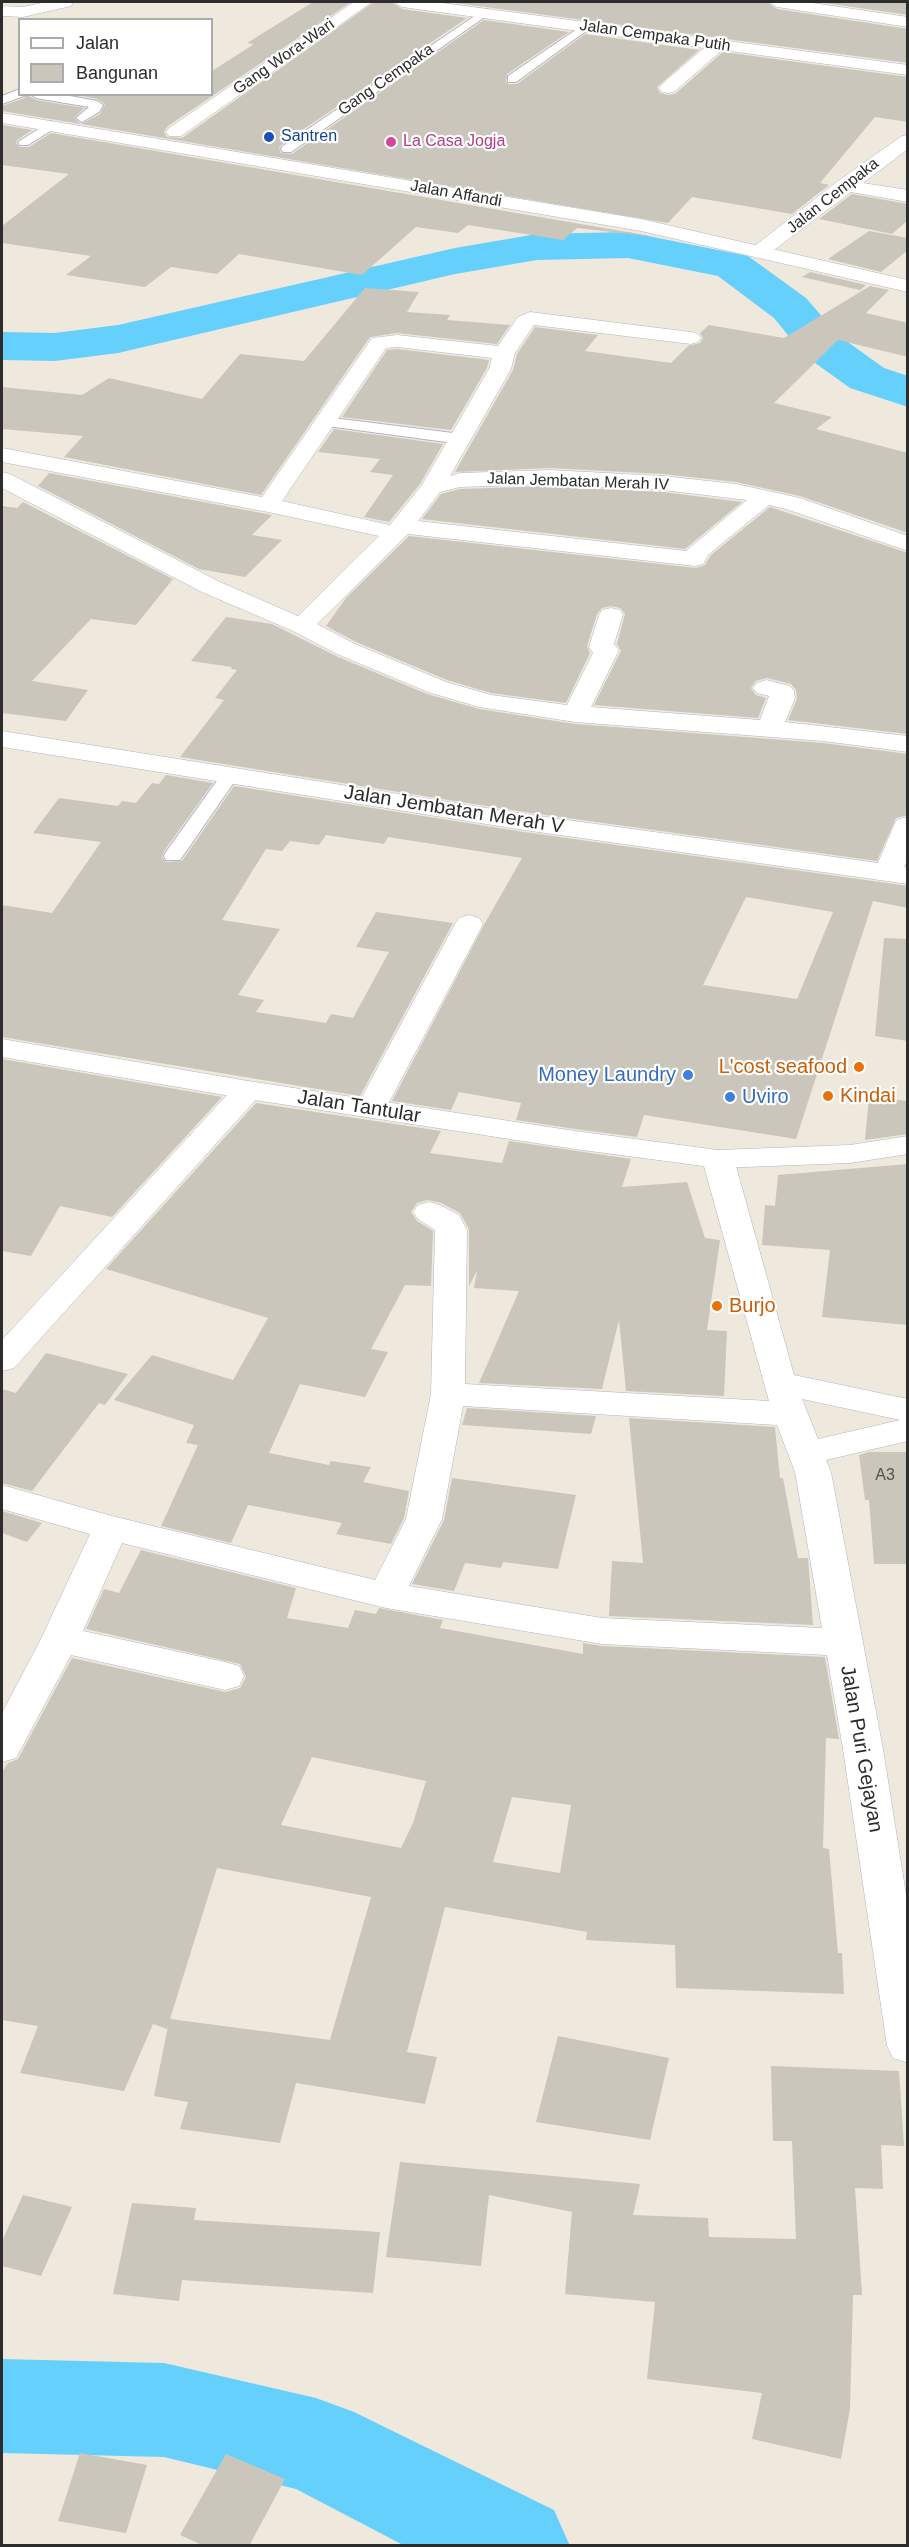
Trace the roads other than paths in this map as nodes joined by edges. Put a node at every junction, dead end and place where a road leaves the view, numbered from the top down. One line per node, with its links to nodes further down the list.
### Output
1 (364, 2): 20 (street, Gang Wora-Wari)
2 (402, 2): 6 (street, Jalan Cempaka Putih)
3 (777, 2): 7 (street)
4 (67, 10): 5 (street)
5 (2, 11)
6 (485, 12): 8 (street, Jalan Cempaka Putih); 23 (lane, Gang Cempaka)
7 (908, 22)
8 (586, 26): 9 (street, Jalan Cempaka Putih); 11 (lane)
9 (718, 45): 10 (street, Jalan Cempaka Putih); 12 (street)
10 (908, 70)
11 (512, 79)
12 (668, 88)
13 (18, 94): 15 (lane)
14 (47, 96): 18 (lane)
15 (2, 100)
16 (2, 105): 18 (street, Jalan Affandi)
17 (2, 118): 19 (street, Jalan Affandi)
18 (82, 118): 20 (street, Jalan Affandi)
19 (51, 125): 22 (lane); 27 (street, Jalan Affandi)
20 (175, 132): 23 (street, Jalan Affandi)
21 (908, 140): 24 (street, Jalan Cempaka)
22 (24, 142)
23 (287, 149): 27 (street, Jalan Affandi)
24 (845, 185): 25 (street); 26 (street, Jalan Cempaka)
25 (908, 196)
26 (781, 236): 27 (street, Jalan Cempaka); 28 (street)
27 (756, 238): 29 (street, Jalan Affandi)
28 (804, 242)
29 (908, 286)
30 (691, 338): 31 (street)
31 (504, 352): 32 (street); 33 (street)
32 (325, 422): 33 (lane); 40 (street)
33 (461, 439): 37 (street)
34 (2, 455): 40 (street)
35 (534, 478): 37 (street, Jalan Jembatan Merah IV); 38 (street, Jalan Jembatan Merah IV); 39 (street)
36 (2, 479): 44 (street)
37 (432, 487): 41 (street)
38 (766, 496): 41 (street); 42 (street, Jalan Jembatan Merah IV)
39 (522, 503)
40 (268, 505): 41 (street)
41 (399, 529): 44 (street)
42 (908, 544)
43 (611, 615): 46 (street)
44 (302, 626): 46 (street)
45 (766, 688): 47 (street)
46 (575, 714): 47 (street)
47 (769, 729): 49 (street)
48 (2, 739): 50 (street, Jalan Jembatan Merah V)
49 (908, 744)
50 (231, 775): 52 (lane); 53 (street, Jalan Jembatan Merah V)
51 (908, 825): 53 (street)
52 (173, 856)
53 (898, 874)
54 (468, 924): 57 (street)
55 (2, 1048): 56 (street, Jalan Tantular)
56 (248, 1090): 57 (street, Jalan Tantular); 61 (street)
57 (371, 1108): 59 (street, Jalan Tantular)
58 (908, 1145): 59 (street, Jalan Tantular)
59 (718, 1159): 63 (street, Jalan Puri Gejayan)
60 (429, 1212): 62 (street)
61 (2, 1360)
62 (448, 1394): 63 (street); 69 (street)
63 (785, 1398): 64 (street); 66 (street, Jalan Puri Gejayan)
64 (908, 1410)
65 (908, 1430): 66 (street)
66 (807, 1453): 71 (street, Jalan Puri Gejayan)
67 (2, 1497): 68 (street)
68 (111, 1528): 69 (street); 70 (street)
69 (386, 1595): 71 (street)
70 (60, 1639): 72 (street); 73 (street)
71 (843, 1642): 74 (street, Jalan Puri Gejayan)
72 (225, 1676)
73 (2, 1748)
74 (908, 2046)

